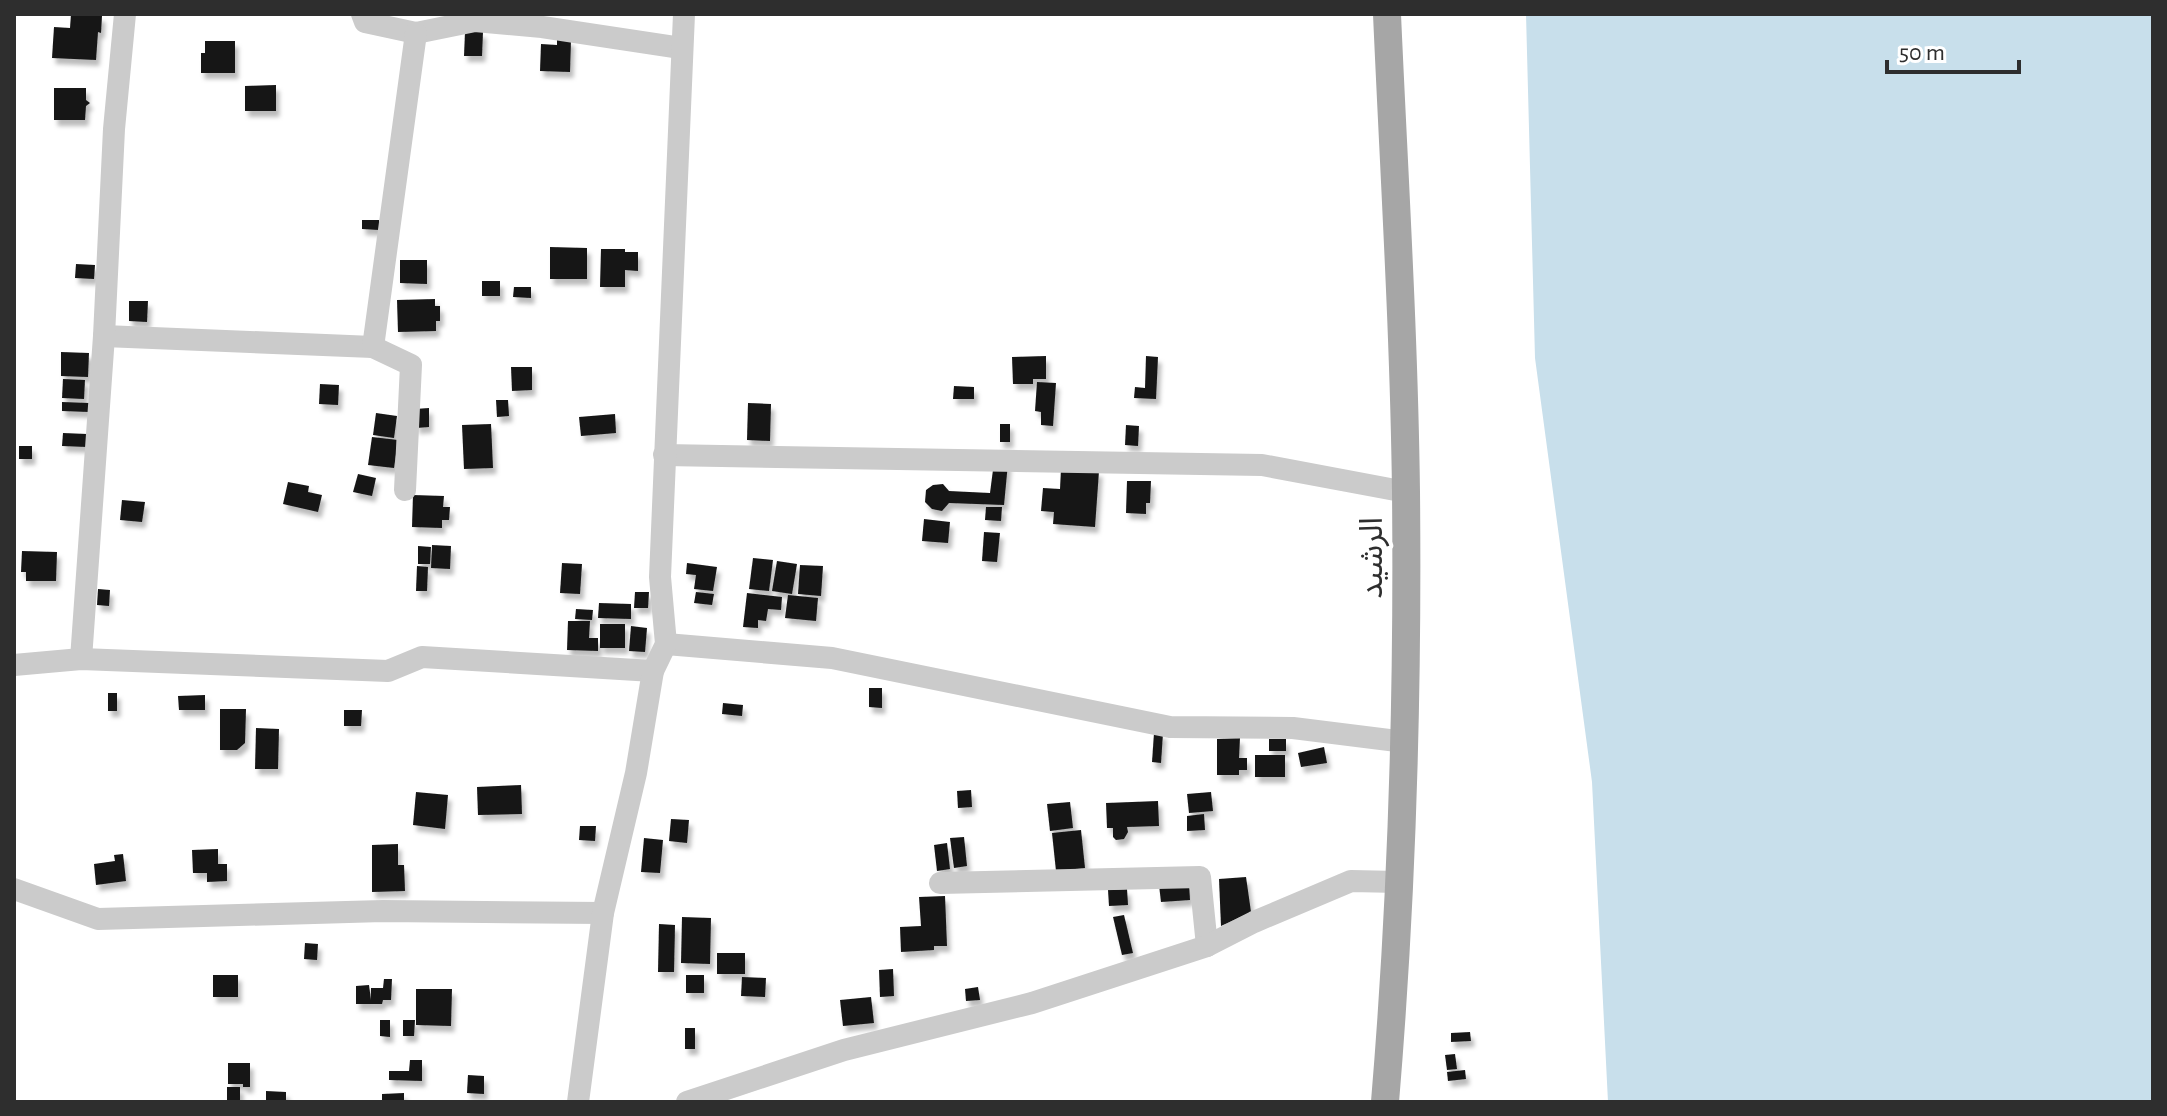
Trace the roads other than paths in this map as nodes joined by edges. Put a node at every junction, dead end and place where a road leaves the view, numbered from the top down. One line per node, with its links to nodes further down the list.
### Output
1 (125, 14): 7 (street)
2 (362, 14): 5 (street)
3 (684, 14): 6 (street)
4 (1387, 14): 11 (main road, الرشيد)
5 (416, 33): 6 (street); 8 (street)
6 (681, 48): 9 (street)
7 (104, 336): 8 (street); 13 (street)
8 (373, 347): 10 (street)
9 (664, 455): 11 (street); 12 (street)
10 (405, 490)
11 (1406, 492): 16 (main road, الرشيد)
12 (666, 644): 15 (street); 16 (street)
13 (81, 659): 14 (street); 15 (street)
14 (14, 665)
15 (653, 671): 20 (street)
16 (1405, 742): 17 (main road, الرشيد)
17 (1399, 882): 21 (street); 24 (main road, الرشيد)
18 (940, 883): 21 (street)
19 (14, 889): 20 (street)
20 (603, 913): 22 (street)
21 (1207, 946): 23 (street)
22 (578, 1102)
23 (687, 1102)
24 (1385, 1102)

